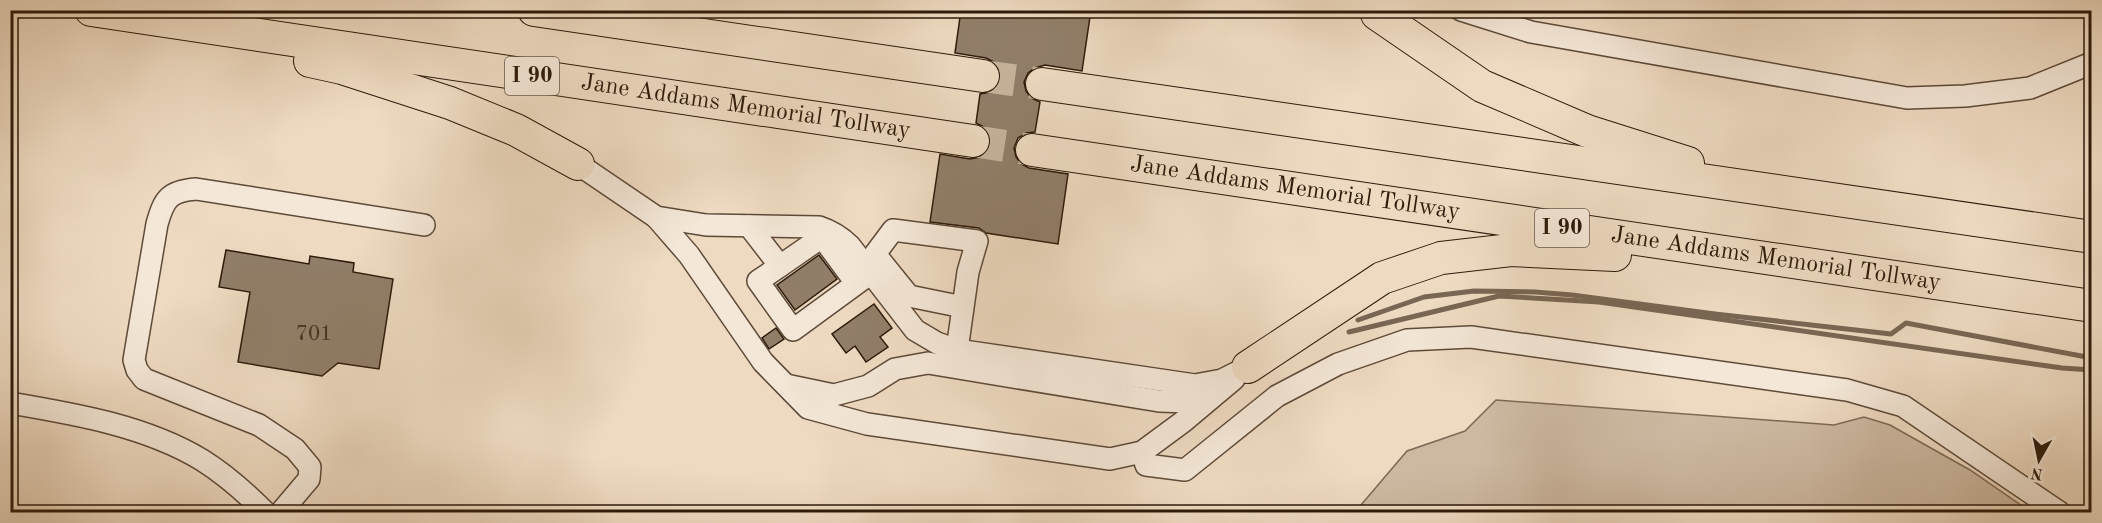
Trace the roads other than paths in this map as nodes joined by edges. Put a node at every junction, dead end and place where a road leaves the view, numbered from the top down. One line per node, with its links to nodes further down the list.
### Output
1 (78, 10): 11 (highway)
2 (91, 10): 9 (highway, Jane Addams Memorial Tollway / I 90)
3 (534, 10): 7 (highway)
4 (1461, 10): 6 (street)
5 (1374, 12): 12 (highway)
6 (2091, 63)
7 (983, 76)
8 (1042, 84): 12 (highway)
9 (973, 141)
10 (1032, 150): 19 (highway, Jane Addams Memorial Tollway / I 90)
11 (578, 164): 13 (street)
12 (1915, 211): 16 (highway)
13 (656, 217): 15 (street); 24 (street)
14 (424, 225): 28 (street)
15 (749, 226): 17 (street); 18 (street)
16 (2091, 237)
17 (780, 266): 18 (street); 18 (street)
18 (863, 278): 22 (street)
19 (1937, 284): 21 (highway, Jane Addams Memorial Tollway / I 90); 23 (highway)
20 (963, 306): 20 (street); 22 (street)
21 (2091, 306)
22 (957, 350): 23 (street)
23 (1248, 367): 25 (street)
24 (786, 386): 25 (street); 27 (street)
25 (1214, 396): 27 (street)
26 (10, 403): 28 (street)
27 (1142, 452): 29 (street)
28 (266, 511)
29 (2059, 513)

